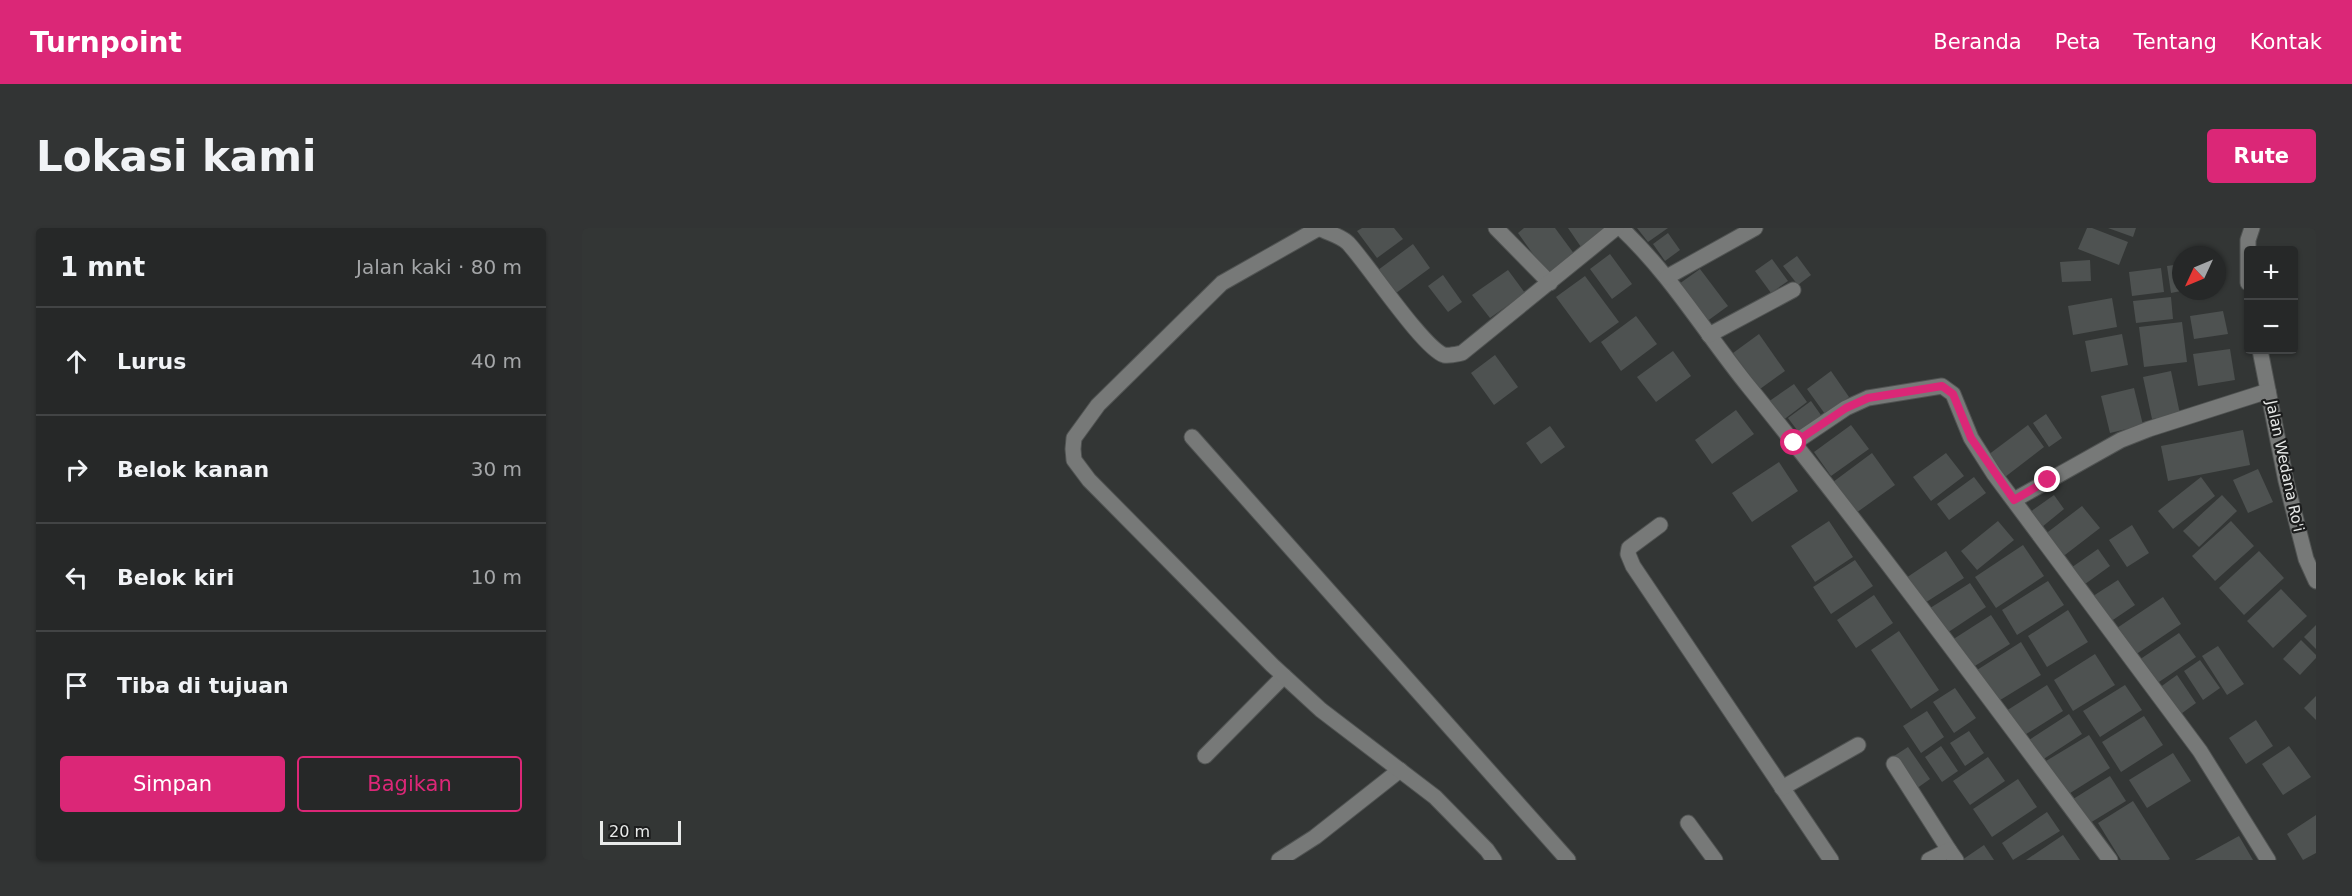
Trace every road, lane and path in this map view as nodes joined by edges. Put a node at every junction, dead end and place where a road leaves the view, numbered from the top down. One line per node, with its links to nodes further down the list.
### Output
1 (1496, 228): 8 (street)
2 (1616, 228): 8 (street)
3 (1621, 228): 7 (street)
4 (1755, 228): 7 (street)
5 (2252, 228): 6 (street)
6 (2248, 246)
7 (1667, 277): 10 (street)
8 (1550, 283): 18 (street)
9 (1793, 290): 10 (street)
10 (1709, 335): 14 (street)
11 (2261, 354): 12 (street, Jalan Wedana Ro'i)
12 (2268, 391): 15 (street); 17 (street, Jalan Wedana Ro'i)
13 (1192, 437): 28 (street)
14 (1794, 443): 15 (street); 32 (street)
15 (2014, 500): 33 (street)
16 (1660, 525): 23 (street)
17 (2316, 581)
18 (1284, 676): 20 (street); 22 (street)
19 (1858, 745): 23 (street)
20 (1205, 756)
21 (1894, 764): 25 (street)
22 (1400, 770): 26 (street); 27 (street)
23 (1782, 788): 30 (street)
24 (1688, 823): 29 (street)
25 (1953, 855): 31 (street)
26 (1279, 860)
27 (1494, 860)
28 (1568, 860)
29 (1715, 860)
30 (1831, 860)
31 (1929, 860)
32 (2110, 860)
33 (2268, 860)

